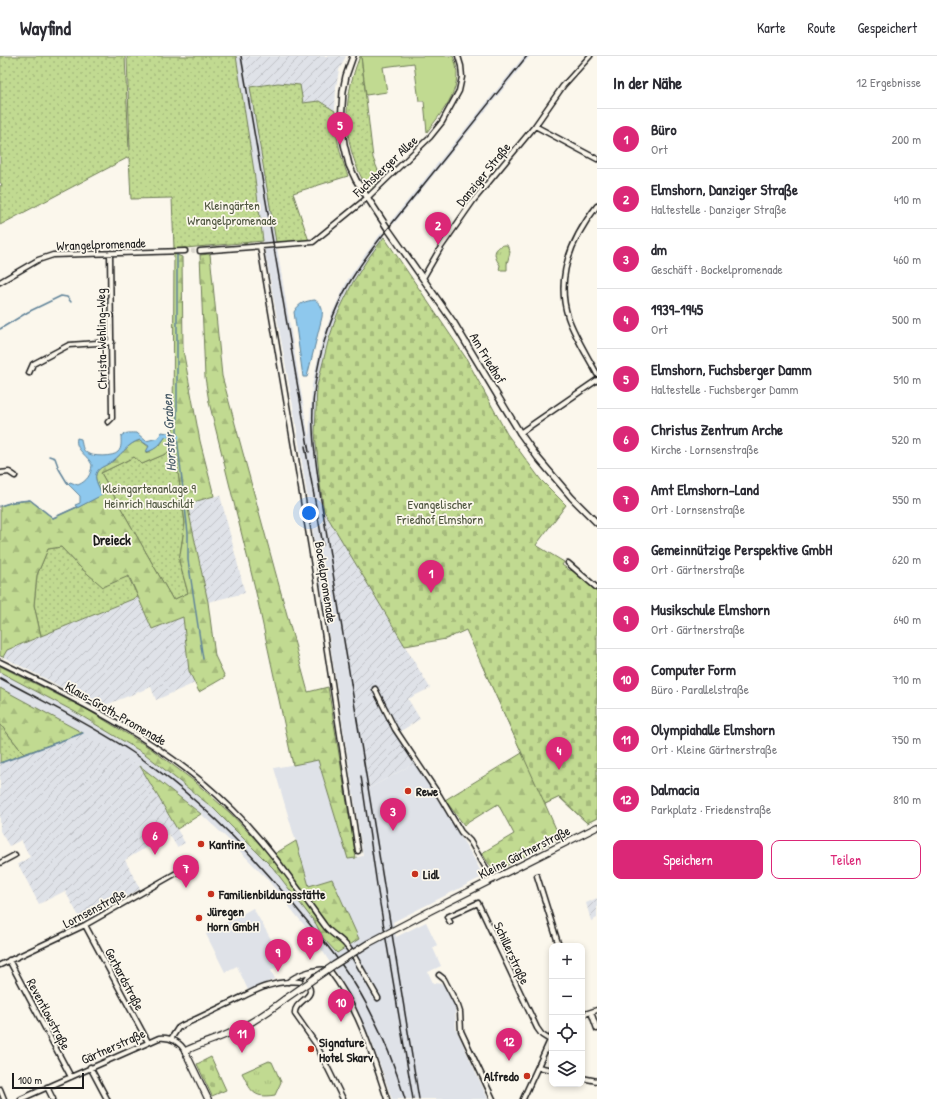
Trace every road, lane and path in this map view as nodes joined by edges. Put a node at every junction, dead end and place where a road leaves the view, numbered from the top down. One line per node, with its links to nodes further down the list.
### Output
1 (353, 56): 6 (street, Am Friedhof)
2 (458, 56): 6 (street, Fuchsberger Allee)
3 (590, 56): 4 (street, Danziger Straße)
4 (535, 126): 5 (street); 12 (street, Danziger Straße)
5 (597, 159)
6 (367, 198): 8 (street, Fuchsberger Allee); 12 (street, Am Friedhof)
7 (597, 206): 16 (street)
8 (260, 246): 10 (street); 28 (street, Bockelpromenade)
9 (184, 251): 11 (street, Wrangelpromenade)
10 (200, 251)
11 (110, 253): 13 (street, Wrangelpromenade); 14 (street, Christa-Wehling-Weg)
12 (423, 278): 19 (street, Am Friedhof)
13 (0, 282)
14 (112, 342): 15 (street); 18 (street, Christa-Wehling-Weg)
15 (29, 373)
16 (597, 374)
17 (597, 380): 19 (street)
18 (108, 422)
19 (520, 433): 22 (street, Am Friedhof)
20 (0, 473): 21 (street)
21 (15, 476)
22 (597, 523)
23 (568, 563): 24 (street)
24 (597, 588)
25 (0, 662): 43 (street, Klaus-Groth-Promenade)
26 (374, 689): 33 (street)
27 (597, 827): 33 (main road, Kleine Gärtnerstraße)
28 (358, 851)
29 (15, 855): 30 (street)
30 (0, 862)
31 (194, 863): 35 (street, Lornsenstraße)
32 (536, 876): 36 (street)
33 (493, 880): 52 (main road, Kleine Gärtnerstraße, bridge)
34 (450, 922): 48 (street, Schillerstraße)
35 (85, 925): 37 (street, Lornsenstraße); 50 (street, Gerhardstraße)
36 (558, 943)
37 (9, 960): 38 (street, Lornsenstraße); 56 (street, Reventlowstraße)
38 (0, 965)
39 (311, 972): 41 (street); 42 (street); 67 (street)
40 (439, 975): 68 (street)
41 (288, 982): 42 (street); 49 (street)
42 (304, 983): 66 (street)
43 (378, 998)
44 (597, 1010): 45 (street)
45 (591, 1012): 46 (street); 47 (street)
46 (585, 1014)
47 (597, 1029)
48 (549, 1037)
49 (171, 1038): 50 (street, Gärtnerstraße); 52 (street)
50 (148, 1042): 53 (street, Gärtnerstraße)
51 (549, 1042): 54 (street)
52 (185, 1051): 65 (main road)
53 (90, 1067): 56 (street, Gärtnerstraße); 64 (street)
54 (538, 1067): 55 (street); 69 (street)
55 (549, 1069)
56 (71, 1076): 59 (street, Gärtnerstraße)
57 (585, 1079): 58 (street)
58 (597, 1082)
59 (47, 1087): 62 (street, Gärtnerstraße); 63 (street)
60 (0, 1090): 61 (street)
61 (4, 1099)
62 (22, 1099)
63 (53, 1099)
64 (107, 1099)
65 (208, 1099)
66 (343, 1099)
67 (386, 1099)
68 (493, 1099)
69 (523, 1099)

